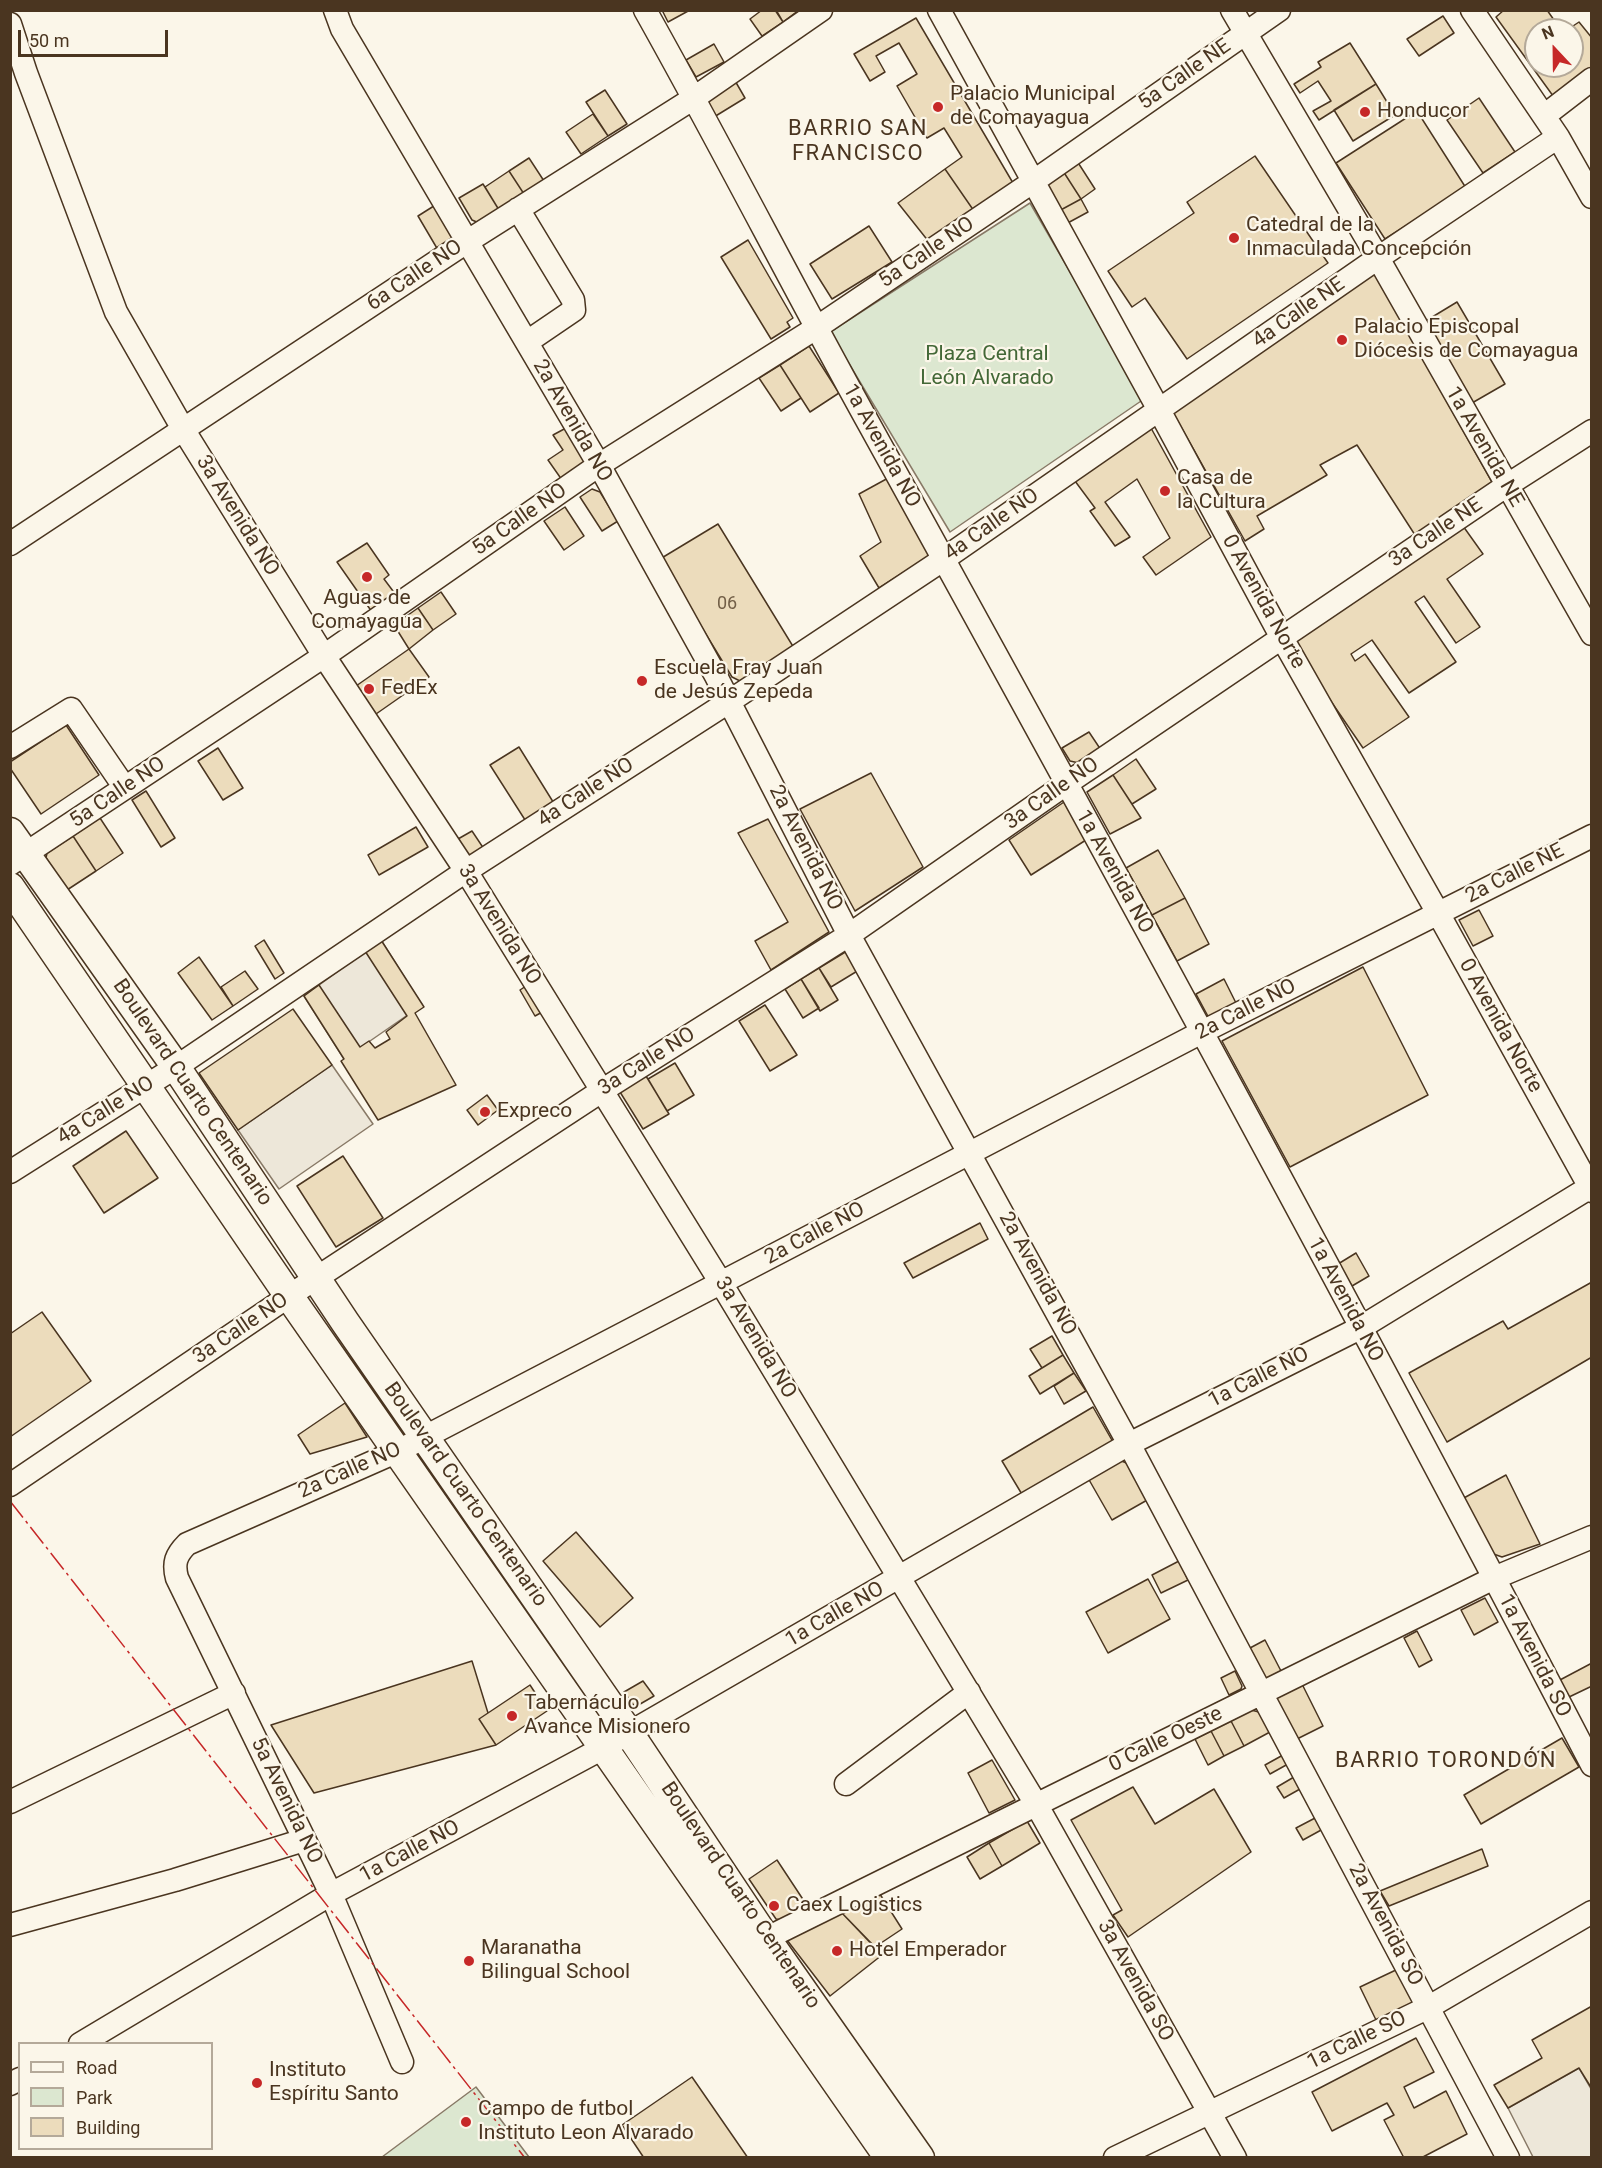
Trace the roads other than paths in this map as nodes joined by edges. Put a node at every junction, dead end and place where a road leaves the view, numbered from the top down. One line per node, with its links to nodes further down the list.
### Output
1 (335, 10): 18 (street, 2a Avenida NO)
2 (645, 10): 12 (street, 1a Avenida NO)
3 (821, 10): 12 (street, 6a Calle NO)
4 (939, 10): 15 (street, 0 Avenida Norte)
5 (1232, 10): 9 (street, 1a Avenida NE)
6 (1279, 10): 9 (street, 5a Calle NE)
7 (1472, 10): 13 (street)
8 (10, 24): 10 (street, 3a Avenida NO)
9 (1245, 33): 15 (street, 5a Calle NE); 19 (street, 1a Avenida NE)
10 (18, 76): 23 (street, 3a Avenida NO)
11 (1592, 79): 13 (street)
12 (694, 98): 17 (street, 6a Calle NO); 20 (street, 1a Avenida NO)
13 (1545, 116): 14 (street)
14 (1558, 137): 16 (street); 19 (street, 4a Calle NE)
15 (1034, 181): 20 (street, 5a Calle NO); 22 (street, 0 Avenida Norte)
16 (1592, 197)
17 (518, 209): 18 (street, 6a Calle NO); 21 (street)
18 (468, 241): 21 (street, 2a Avenida NO); 23 (street, 6a Calle NO)
19 (1378, 258): 22 (street, 4a Calle NE); 26 (street, 1a Avenida NE)
20 (816, 328): 25 (street, 5a Calle NO); 28 (street, 1a Avenida NO)
21 (527, 342): 25 (street, 2a Avenida NO)
22 (1159, 410): 28 (street, 4a Calle NO); 30 (street, 0 Avenida Norte)
23 (183, 429): 27 (street, 6a Calle NO); 31 (street, 3a Avenida NO)
24 (1592, 431): 26 (street, 3a Calle NE)
25 (598, 465): 31 (street, 5a Calle NO); 32 (street, 2a Avenida NO)
26 (1506, 486): 29 (street, 1a Avenida NE); 30 (street, 3a Calle NE)
27 (10, 544)
28 (944, 559): 32 (street, 4a Calle NO); 34 (street, 1a Avenida NO)
29 (1592, 634)
30 (1282, 638): 34 (street, 3a Calle NO); 40 (street, 0 Avenida Norte)
31 (324, 656): 35 (street, 5a Calle NO); 38 (street, 3a Avenida NO)
32 (730, 701): 38 (street, 4a Calle NO); 41 (street, 2a Avenida NO)
33 (10, 747): 35 (street)
34 (1066, 784): 41 (street, 3a Calle NO); 42 (street, 1a Avenida NO)
35 (125, 788): 37 (street, 5a Calle NO)
36 (1592, 836): 40 (street, 2a Calle NE)
37 (16, 850): 43 (main road, Boulevard Cuarto Centenario)
38 (466, 871): 43 (street, 4a Calle NO); 45 (street, 3a Avenida NO)
39 (10, 887): 44 (main road, Boulevard Cuarto Centenario)
40 (1438, 913): 42 (street, 2a Calle NO); 48 (street, 0 Avenida Norte)
41 (849, 934): 45 (street, 3a Calle NO); 46 (street, 2a Avenida NO)
42 (1202, 1032): 46 (street, 2a Calle NO); 52 (street, 1a Avenida NO)
43 (176, 1067): 44 (street, 4a Calle NO); 49 (main road, Boulevard Cuarto Centenario)
44 (146, 1086): 47 (street, 4a Calle NO); 51 (main road, Boulevard Cuarto Centenario)
45 (603, 1090): 49 (street, 3a Calle NO); 50 (street, 3a Avenida NO)
46 (971, 1153): 50 (street, 2a Calle NO); 54 (street, 2a Avenida NO)
47 (10, 1172)
48 (1591, 1188): 52 (street, 1a Calle NO)
49 (318, 1278): 51 (street, 3a Calle NO); 53 (main road, Boulevard Cuarto Centenario)
50 (722, 1283): 53 (street, 2a Calle NO); 59 (street, 3a Avenida NO)
51 (289, 1296): 55 (main road, Boulevard Cuarto Centenario); 56 (street, 3a Calle NO)
52 (1360, 1328): 54 (street, 1a Calle NO); 60 (street, 1a Avenida NO)
53 (425, 1437): 55 (street, 2a Calle NO); 64 (main road, Boulevard Cuarto Centenario)
54 (1129, 1444): 59 (street, 1a Calle NO); 63 (street, 2a Avenida NO)
55 (398, 1451): 58 (street, 2a Calle NO); 65 (main road, Boulevard Cuarto Centenario)
56 (10, 1485)
57 (1592, 1538): 60 (street, 0 Calle Oeste)
58 (187, 1544): 62 (street, 5a Avenida NO)
59 (899, 1578): 61 (street, 3a Avenida NO); 64 (street, 1a Calle NO)
60 (1494, 1578): 63 (street, 0 Calle Oeste); 66 (street, 1a Avenida SO)
61 (969, 1692): 67 (street); 69 (street, 3a Avenida NO)
62 (234, 1693): 68 (street); 70 (street, 5a Avenida NO)
63 (1260, 1693): 69 (street, 0 Calle Oeste); 75 (street, 2a Avenida SO)
64 (629, 1733): 65 (street, 1a Calle NO); 74 (main road, Boulevard Cuarto Centenario)
65 (603, 1748): 71 (street, 1a Calle NO); 74 (main road, Boulevard Cuarto Centenario)
66 (1592, 1765)
67 (846, 1784)
68 (10, 1802)
69 (1036, 1804): 74 (street, 0 Calle Oeste); 78 (street, 3a Avenida SO)
70 (304, 1840): 71 (street, 5a Avenida NO); 73 (street)
71 (331, 1894): 76 (street, 1a Calle NO); 77 (street, 5a Avenida NO)
72 (1592, 1912): 75 (street, 1a Calle SO)
73 (10, 1925)
74 (755, 1944): 79 (main road, Boulevard Cuarto Centenario); 80 (main road, Boulevard Cuarto Centenario)
75 (1429, 2007): 78 (street, 1a Calle SO); 83 (street, 2a Avenida SO)
76 (82, 2042)
77 (402, 2062)
78 (1208, 2112): 81 (street, 1a Calle SO); 82 (street, 3a Avenida SO)
79 (889, 2157)
80 (920, 2157)
81 (1115, 2157)
82 (1235, 2157)
83 (1508, 2157)

